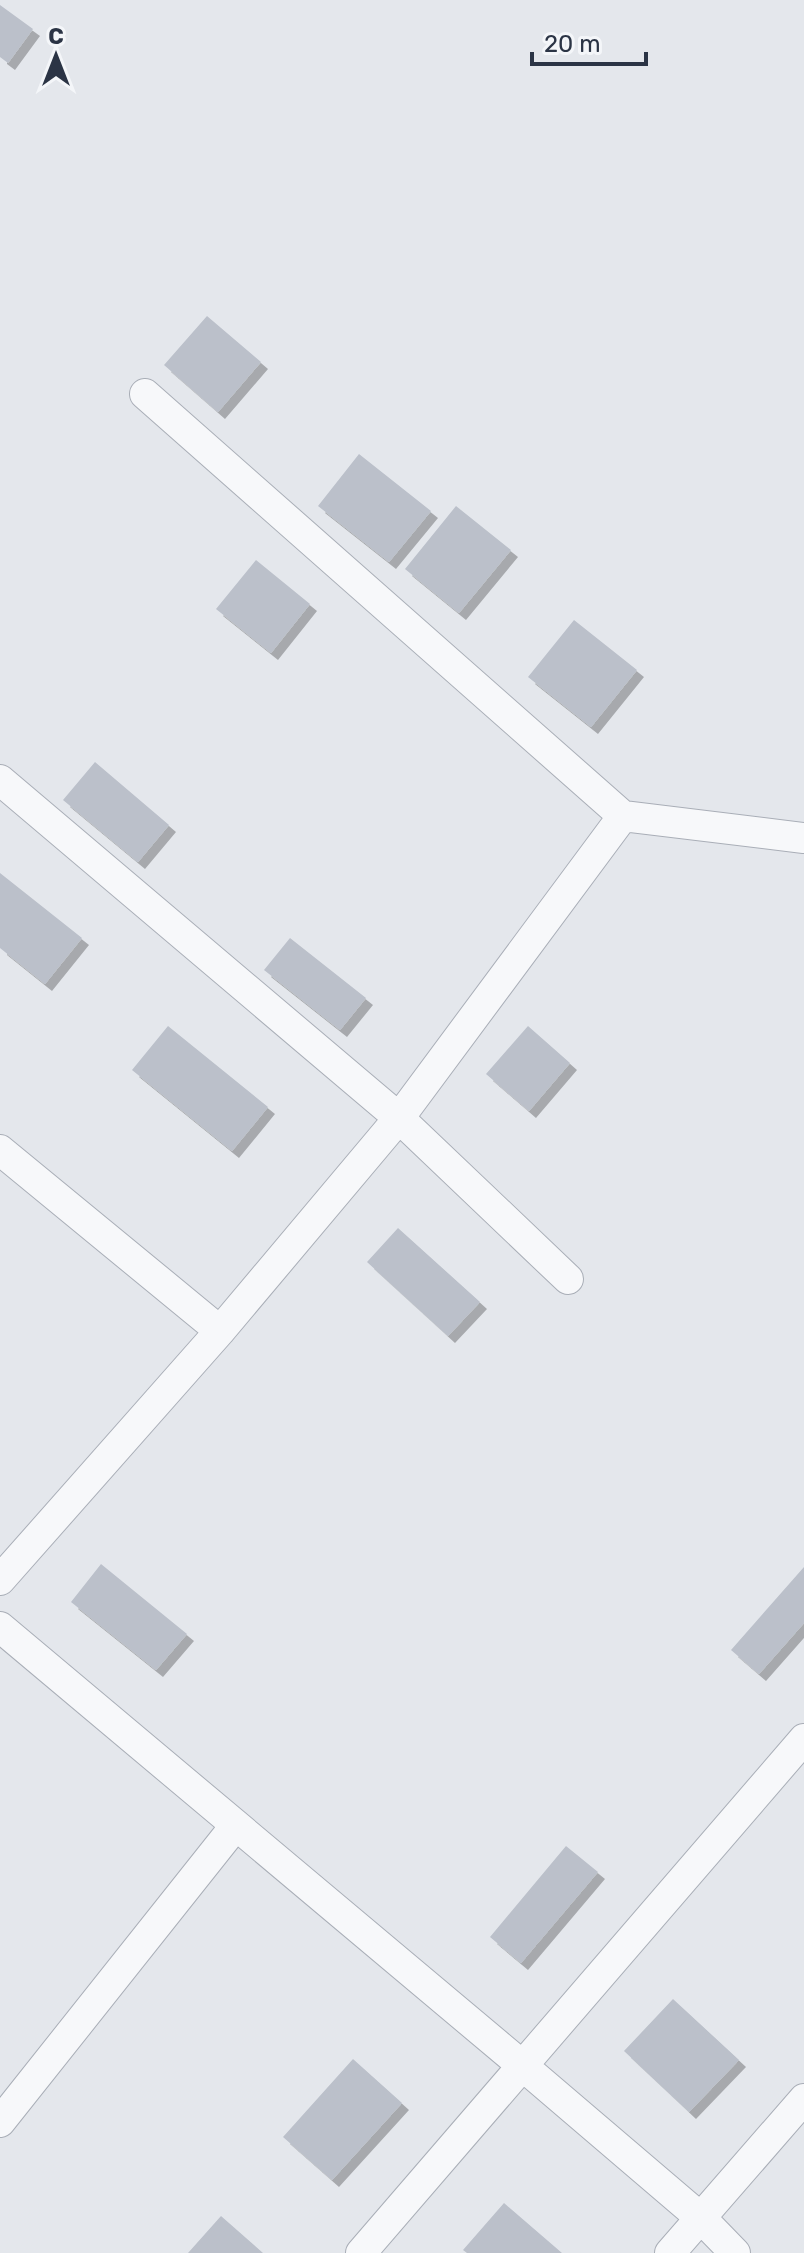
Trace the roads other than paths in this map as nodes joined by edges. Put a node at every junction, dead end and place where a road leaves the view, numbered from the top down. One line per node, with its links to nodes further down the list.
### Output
1 (145, 394): 3 (street)
2 (0, 780): 5 (street)
3 (623, 816): 4 (street); 5 (street)
4 (804, 838)
5 (399, 1118): 7 (street); 8 (street)
6 (0, 1150): 8 (street)
7 (568, 1279)
8 (220, 1331): 9 (street)
9 (0, 1580)
10 (0, 1627): 12 (street)
11 (804, 1739): 13 (street)
12 (236, 1825): 13 (street); 15 (street)
13 (524, 2067): 16 (street); 17 (street)
14 (804, 2099): 16 (street)
15 (0, 2122)
16 (702, 2219): 18 (street); 19 (street)
17 (361, 2253)
18 (670, 2253)
19 (735, 2253)

